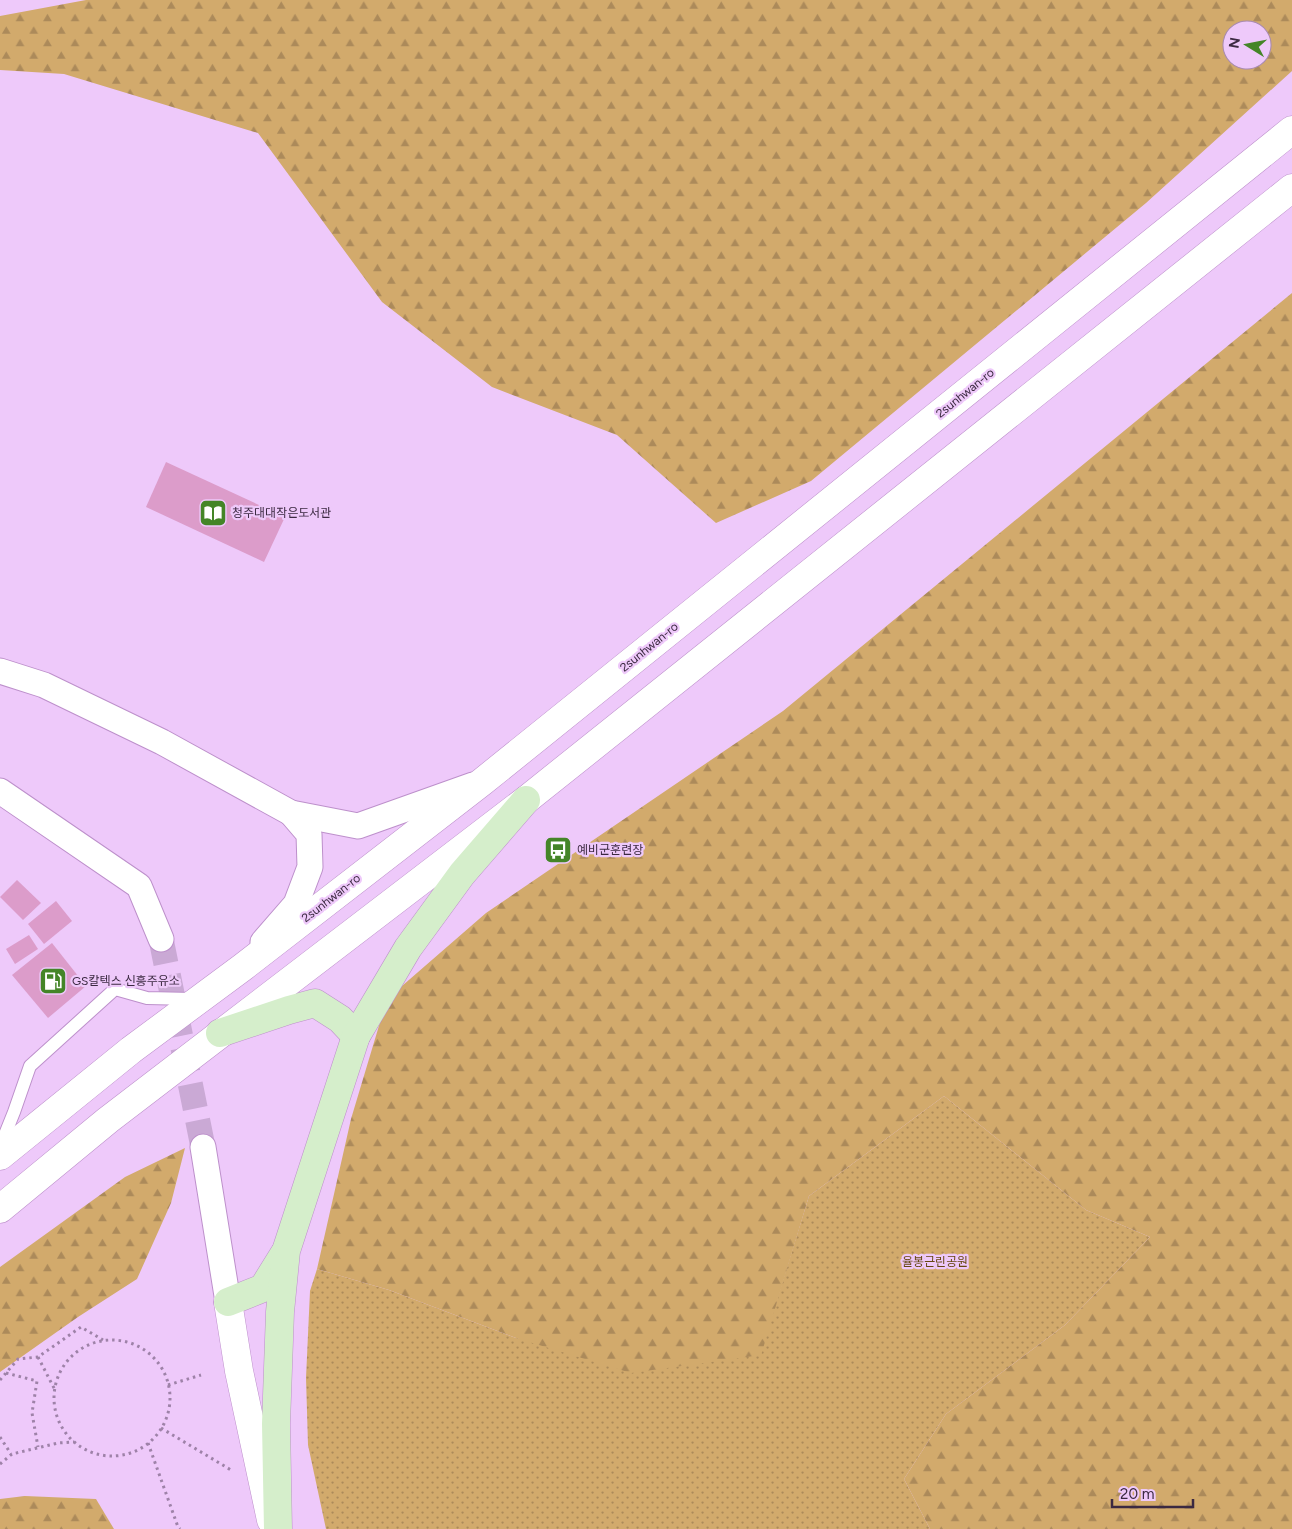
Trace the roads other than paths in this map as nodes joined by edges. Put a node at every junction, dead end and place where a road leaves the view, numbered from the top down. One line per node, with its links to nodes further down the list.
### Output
1 (1292, 130): 4 (street, 2sunhwan-ro)
2 (1292, 188): 6 (street)
3 (0, 672): 7 (street)
4 (482, 782): 7 (street); 9 (street, 2sunhwan-ro)
5 (0, 791): 8 (street)
6 (526, 800): 11 (street); 12 (main road)
7 (291, 813): 9 (street)
8 (161, 939)
9 (243, 967): 10 (street, 2sunhwan-ro)
10 (197, 999): 13 (lane); 15 (street, 2sunhwan-ro)
11 (220, 1033): 12 (main road); 16 (street)
12 (356, 1036): 17 (main road)
13 (0, 1147)
14 (203, 1147): 18 (street)
15 (0, 1156)
16 (0, 1209)
17 (286, 1251): 18 (main road); 20 (main road)
18 (228, 1302): 19 (street)
19 (273, 1529)
20 (278, 1529)

